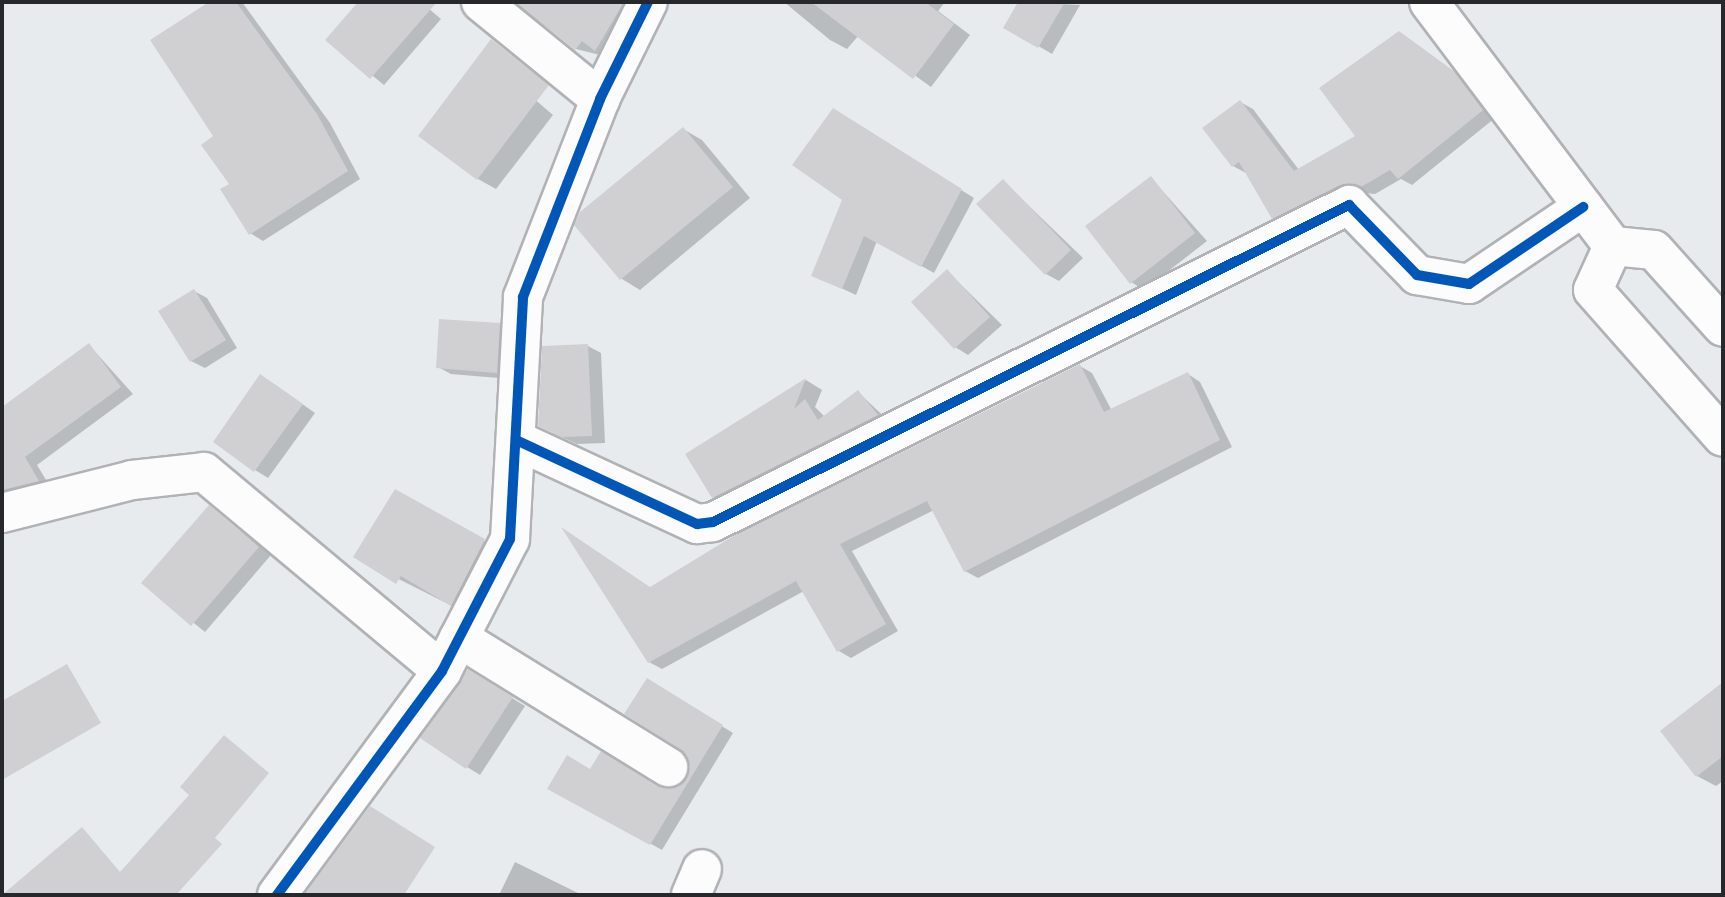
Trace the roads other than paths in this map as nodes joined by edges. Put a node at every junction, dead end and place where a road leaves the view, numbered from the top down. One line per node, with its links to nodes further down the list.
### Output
1 (481, 2): 4 (street)
2 (648, 2): 4 (street)
3 (1429, 2): 5 (street)
4 (600, 99): 9 (street)
5 (1583, 207): 6 (street); 9 (street)
6 (1613, 246): 7 (street); 8 (street)
7 (1723, 327)
8 (1723, 437)
9 (516, 440): 11 (street)
10 (2, 513): 12 (street)
11 (459, 638): 12 (street); 13 (street)
12 (442, 671): 14 (street)
13 (668, 767)
14 (277, 895)

